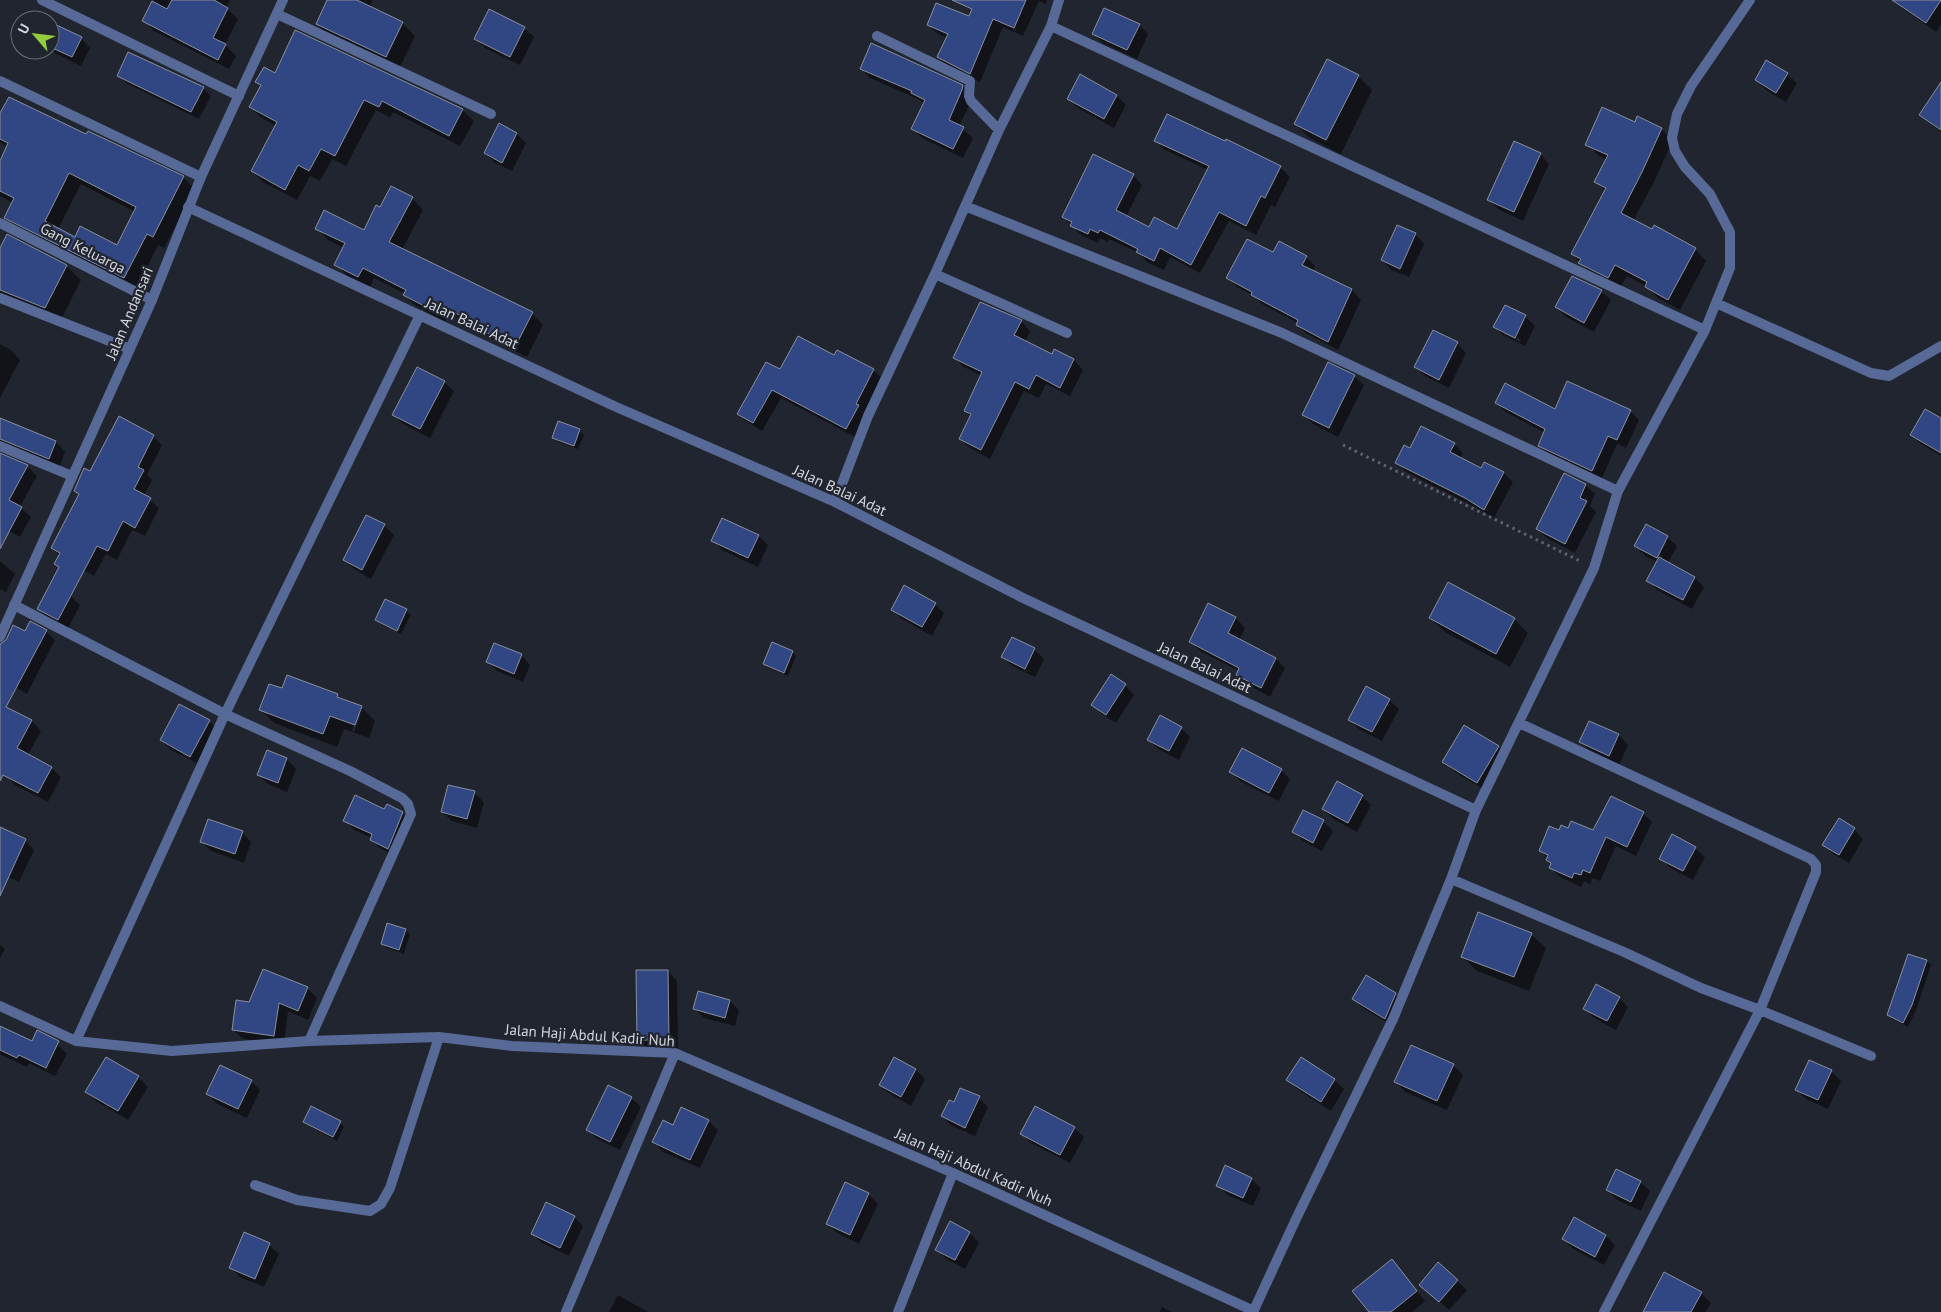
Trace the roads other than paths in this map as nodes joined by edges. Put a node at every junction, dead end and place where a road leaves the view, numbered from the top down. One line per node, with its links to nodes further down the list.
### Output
1 (42, 0): 9 (street)
2 (283, 0): 5 (street, Jalan Andansari)
3 (1059, 0): 6 (street)
4 (1750, 0): 19 (street)
5 (278, 14): 9 (street, Jalan Andansari); 10 (street)
6 (1051, 26): 11 (street); 21 (street)
7 (877, 36): 11 (street)
8 (0, 81): 12 (street)
9 (239, 96): 12 (street, Jalan Andansari)
10 (492, 114)
11 (999, 130): 14 (street)
12 (201, 177): 13 (street, Jalan Andansari)
13 (188, 206): 18 (street, Jalan Andansari); 20 (street, Jalan Balai Adat)
14 (965, 206): 16 (street); 27 (street)
15 (0, 224): 18 (street, Gang Keluarga)
16 (935, 274): 22 (street); 28 (street)
17 (0, 298): 24 (street)
18 (152, 300): 24 (street, Jalan Andansari)
19 (1716, 303): 21 (street); 23 (street)
20 (420, 315): 28 (street, Jalan Balai Adat); 31 (street)
21 (1705, 330): 27 (street)
22 (1067, 334)
23 (1941, 346)
24 (130, 349): 26 (street, Jalan Andansari)
25 (0, 446): 26 (street)
26 (72, 476): 29 (street, Jalan Andansari)
27 (1618, 491): 32 (street)
28 (835, 502): 33 (street, Jalan Balai Adat)
29 (14, 605): 30 (street, Jalan Andansari); 31 (street)
30 (0, 637)
31 (225, 714): 38 (street); 39 (street)
32 (1519, 724): 33 (street); 36 (street)
33 (1476, 810): 34 (street)
34 (1451, 879): 36 (street); 46 (street)
35 (0, 1006): 38 (street, Jalan Haji Abdul Kadir Nuh)
36 (1760, 1010): 41 (street); 47 (street)
37 (439, 1037): 39 (street, Jalan Haji Abdul Kadir Nuh); 40 (street, Jalan Haji Abdul Kadir Nuh); 43 (street)
38 (76, 1041): 39 (street, Jalan Haji Abdul Kadir Nuh)
39 (309, 1041)
40 (675, 1053): 42 (street, Jalan Haji Abdul Kadir Nuh); 44 (street)
41 (1871, 1056)
42 (953, 1173): 45 (street); 46 (street, Jalan Haji Abdul Kadir Nuh)
43 (255, 1185)
44 (566, 1312)
45 (898, 1312)
46 (1254, 1312)
47 (1604, 1312)

